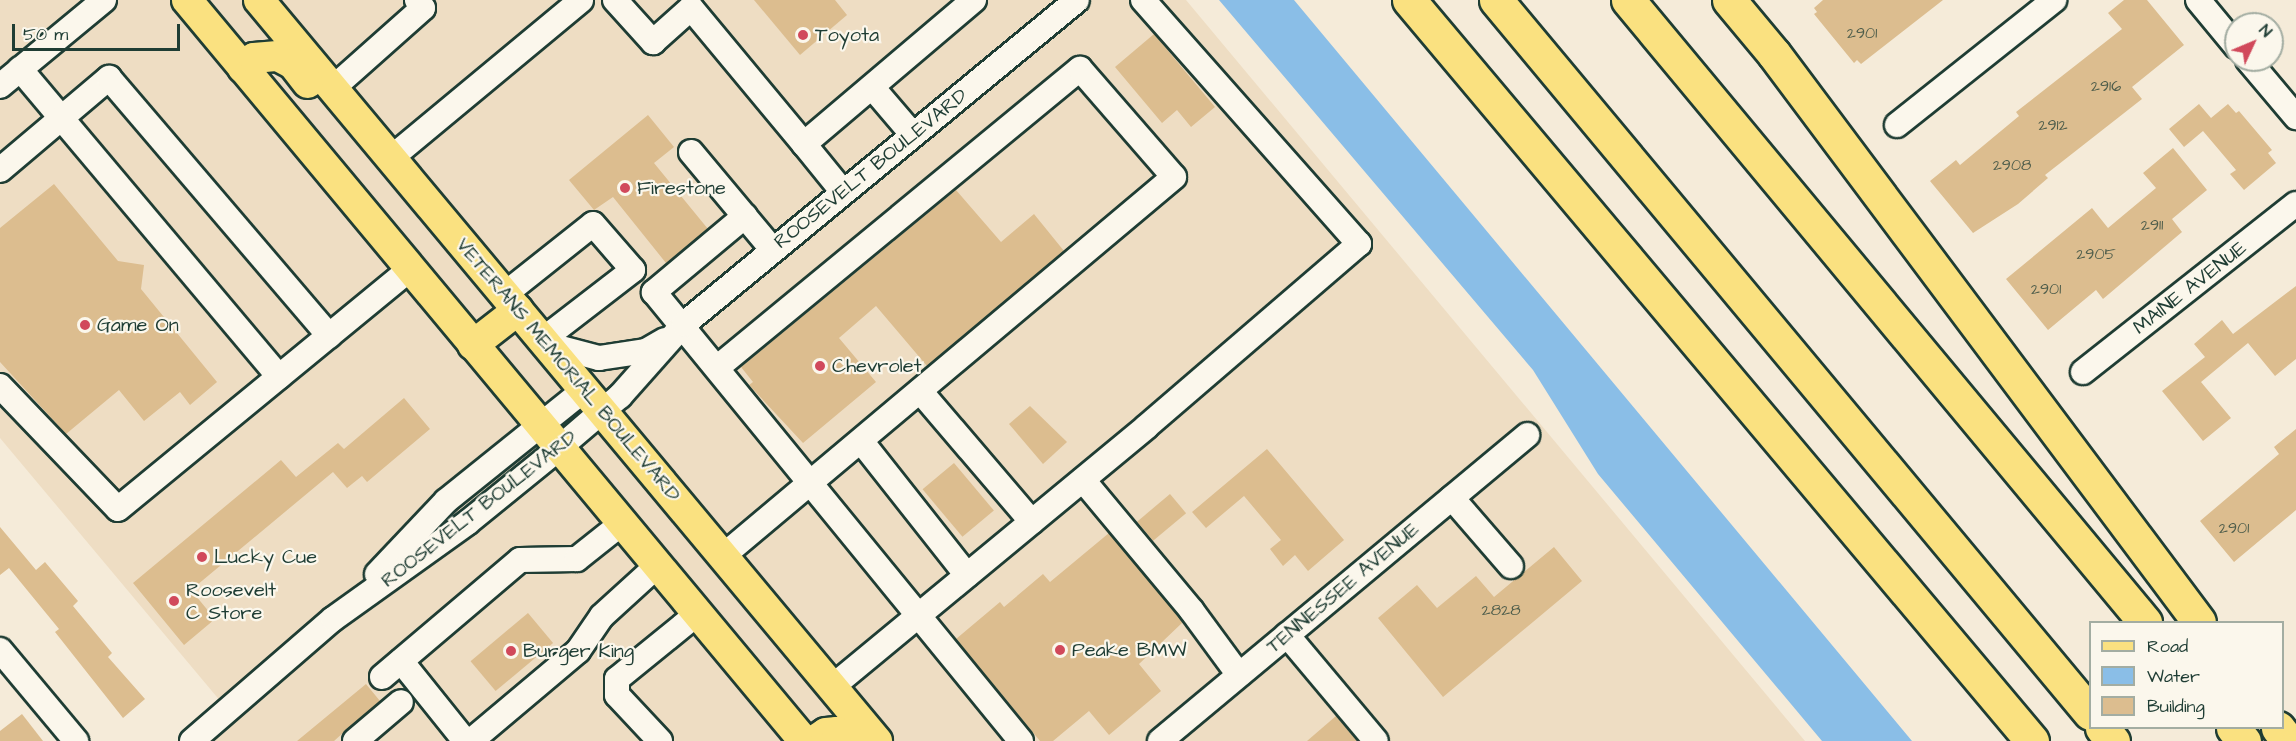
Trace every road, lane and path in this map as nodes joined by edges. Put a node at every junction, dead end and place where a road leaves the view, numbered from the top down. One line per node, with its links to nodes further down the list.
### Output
1 (104, 0): 19 (street)
2 (188, 0): 18 (main road)
3 (259, 0): 22 (main road, VETERANS MEMORIAL BOULEVARD)
4 (581, 0): 30 (street)
5 (615, 0): 28 (street)
6 (974, 0): 23 (street)
7 (1077, 0): 27 (street, ROOSEVELT BOULEVARD)
8 (1143, 0): 56 (street)
9 (1409, 0): 94 (highway)
10 (1497, 0): 36 (highway)
11 (1510, 0): 36 (highway)
12 (1628, 0): 68 (highway)
13 (1729, 0): 69 (highway)
14 (2054, 0): 26 (street)
15 (2198, 0): 17 (street)
16 (424, 3): 22 (street)
17 (2224, 31)
18 (243, 68): 35 (main road); 38 (main road)
19 (20, 69): 21 (street); 25 (street)
20 (2258, 72): 24 (street)
21 (0, 86)
22 (333, 87): 30 (main road, VETERANS MEMORIAL BOULEVARD)
23 (872, 87): 27 (street); 28 (street)
24 (2296, 117)
25 (60, 118): 31 (street); 43 (street); 48 (street)
26 (1897, 125)
27 (913, 135): 32 (street, ROOSEVELT BOULEVARD)
28 (804, 144): 32 (street)
29 (691, 152): 34 (street)
30 (391, 158): 35 (main road, VETERANS MEMORIAL BOULEVARD)
31 (0, 170)
32 (843, 192): 37 (street, ROOSEVELT BOULEVARD)
33 (2296, 204): 47 (street, MAINE AVENUE)
34 (745, 216): 37 (street); 40 (street)
35 (459, 239): 41 (main road, VETERANS MEMORIAL BOULEVARD)
36 (1703, 246): 77 (highway)
37 (774, 250): 42 (street, ROOSEVELT BOULEVARD)
38 (410, 269): 43 (street); 45 (main road)
39 (633, 270): 40 (street); 41 (street); 44 (street)
40 (654, 292): 42 (street)
41 (511, 302): 44 (main road, VETERANS MEMORIAL BOULEVARD); 45 (main road)
42 (675, 332): 44 (street, ROOSEVELT BOULEVARD); 46 (street); 51 (street, ROOSEVELT BOULEVARD)
43 (329, 336): 48 (street)
44 (544, 342): 51 (main road, VETERANS MEMORIAL BOULEVARD)
45 (473, 345): 52 (main road)
46 (718, 367): 50 (street); 57 (street)
47 (2084, 372)
48 (279, 377): 49 (street)
49 (0, 386)
50 (920, 392): 54 (street); 59 (street)
51 (593, 401): 52 (street, ROOSEVELT BOULEVARD); 55 (street, ROOSEVELT BOULEVARD); 61 (main road, VETERANS MEMORIAL BOULEVARD)
52 (539, 426): 55 (main road); 67 (street, ROOSEVELT BOULEVARD)
53 (1527, 435): 58 (street, TENNESSEE AVENUE)
54 (861, 441): 57 (street); 64 (street)
55 (558, 449): 60 (main road); 67 (street, ROOSEVELT BOULEVARD)
56 (1083, 480): 59 (street); 73 (street)
57 (810, 484): 61 (street); 66 (street)
58 (1452, 498): 63 (street); 70 (street, TENNESSEE AVENUE)
59 (1032, 522): 64 (street)
60 (621, 524): 62 (main road); 72 (street)
61 (723, 556): 75 (main road, VETERANS MEMORIAL BOULEVARD)
62 (657, 566): 65 (main road); 85 (street)
63 (1511, 566)
64 (967, 575): 66 (street)
65 (697, 614): 86 (street); 87 (main road)
66 (918, 615): 75 (street); 91 (street)
67 (333, 619): 82 (street, ROOSEVELT BOULEVARD)
68 (2144, 621)
69 (2198, 621)
70 (1287, 635): 73 (street, TENNESSEE AVENUE); 93 (street)
71 (0, 650): 81 (street)
72 (401, 661): 74 (street); 84 (street)
73 (1239, 675): 92 (street, TENNESSEE AVENUE)
74 (381, 677)
75 (832, 687): 90 (main road, VETERANS MEMORIAL BOULEVARD)
76 (401, 702): 83 (street)
77 (2089, 711)
78 (2103, 729): 95 (highway)
79 (2234, 729): 96 (highway)
80 (2279, 729): 97 (highway)
81 (76, 741)
82 (192, 741)
83 (355, 741)
84 (465, 741)
85 (471, 741)
86 (660, 741)
87 (804, 741)
88 (814, 741): 89 (main road)
89 (851, 741)
90 (877, 741)
91 (1021, 741)
92 (1160, 741)
93 (1376, 741)
94 (2032, 741)
95 (2114, 741)
96 (2244, 741)
97 (2288, 741)

